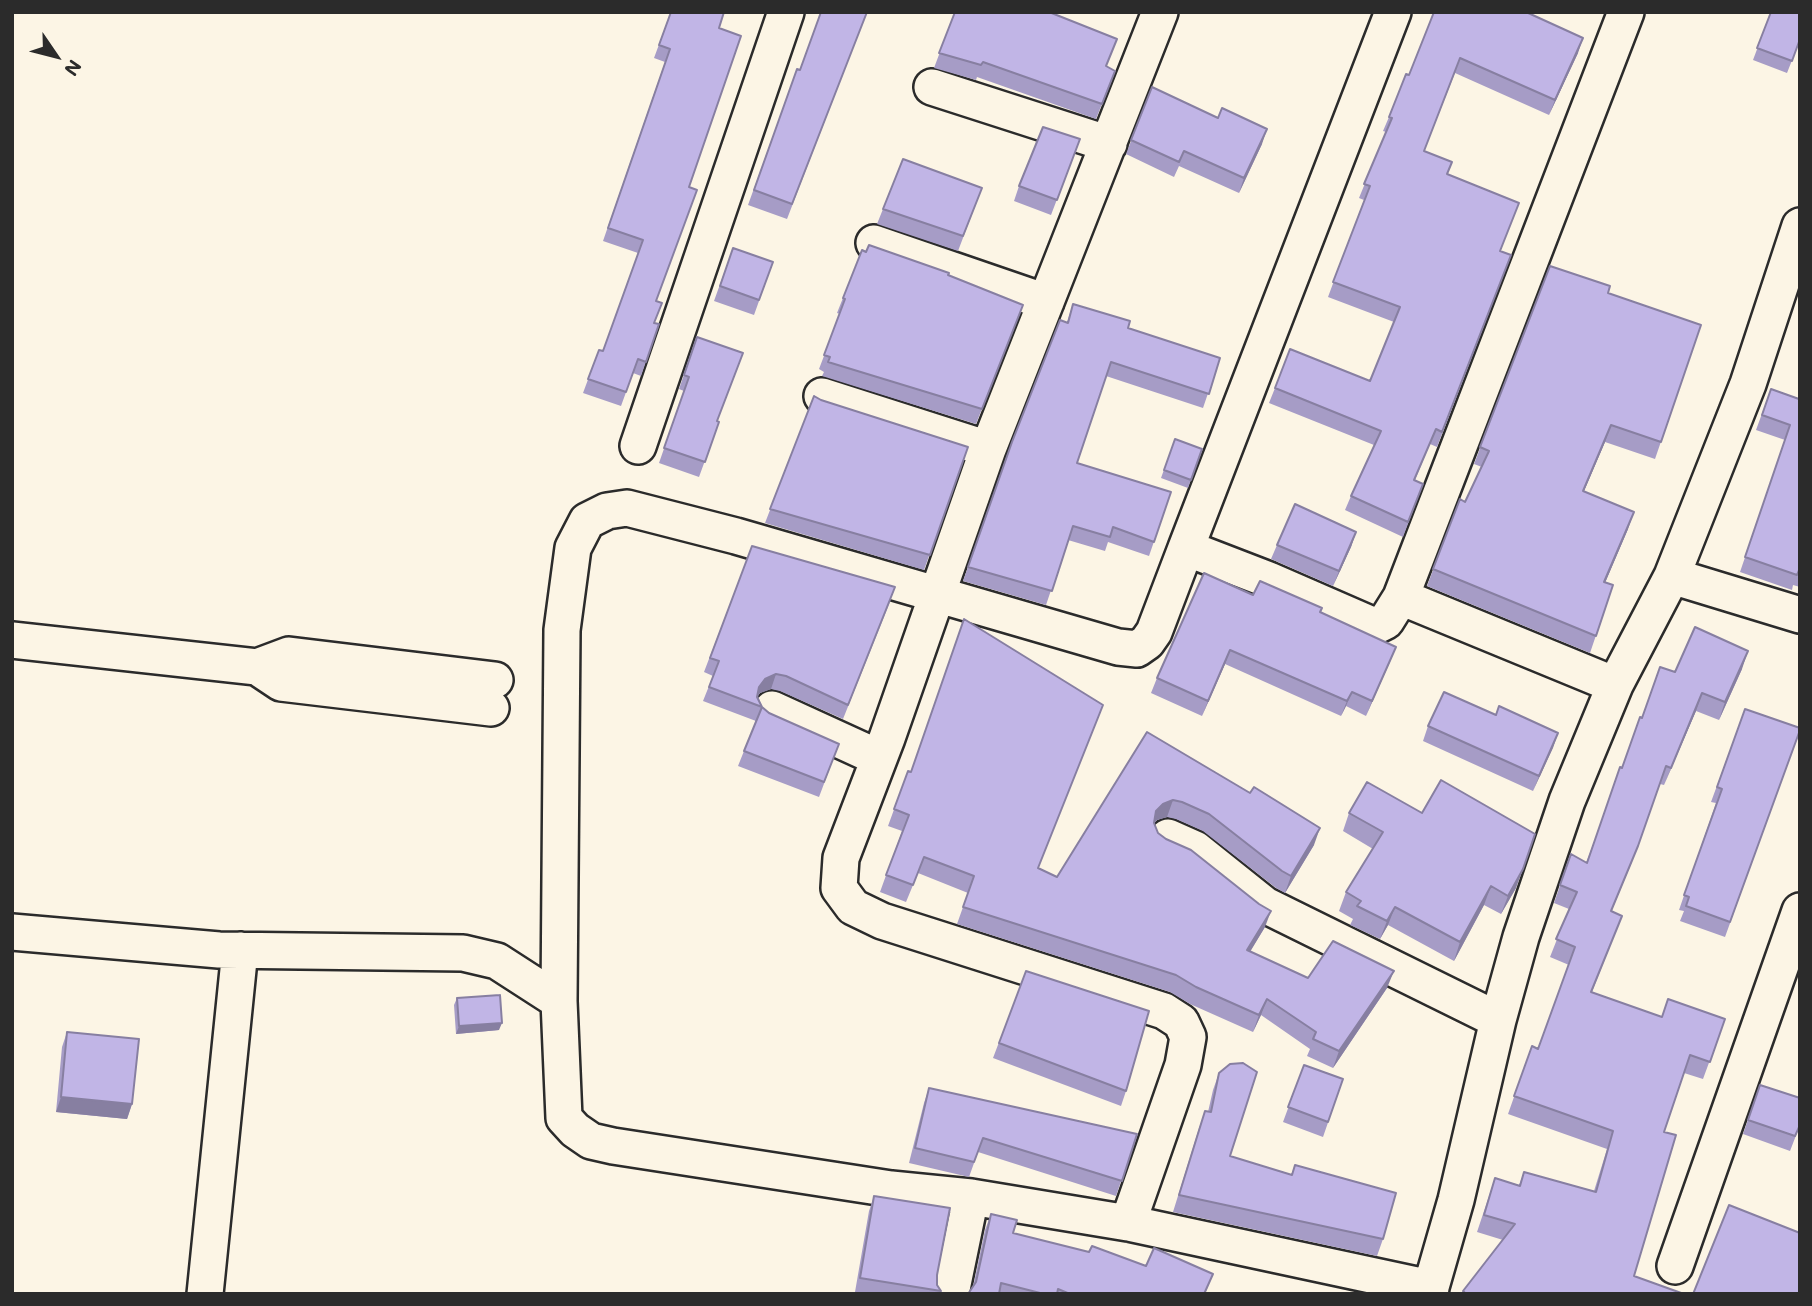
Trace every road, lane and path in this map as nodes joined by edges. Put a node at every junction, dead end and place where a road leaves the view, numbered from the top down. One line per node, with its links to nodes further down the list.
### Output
1 (786, 12): 11 (street)
2 (1160, 12): 6 (street)
3 (1393, 12): 13 (street)
4 (1626, 12): 16 (street)
5 (932, 87): 6 (street)
6 (1109, 144): 9 (street)
7 (1800, 226): 14 (street)
8 (874, 243): 9 (street)
9 (1046, 302): 12 (street)
10 (822, 396): 12 (street)
11 (639, 446)
12 (988, 449): 15 (street)
13 (1186, 548): 15 (street); 16 (street)
14 (1672, 576): 17 (street); 19 (street)
15 (938, 594): 22 (street); 27 (street)
16 (1401, 597): 19 (street)
17 (1800, 615)
18 (12, 640): 20 (street)
19 (1615, 685): 28 (street)
20 (493, 694)
21 (772, 709): 22 (street)
22 (879, 758): 30 (street)
23 (1168, 837): 28 (street)
24 (1800, 911): 31 (street)
25 (12, 933): 26 (street)
26 (240, 950): 27 (street); 33 (street)
27 (555, 998): 29 (street)
28 (1498, 1020): 32 (street)
29 (971, 1197): 30 (street); 34 (street)
30 (1128, 1223): 32 (street)
31 (1675, 1266)
32 (1430, 1291)
33 (205, 1294)
34 (951, 1294)

